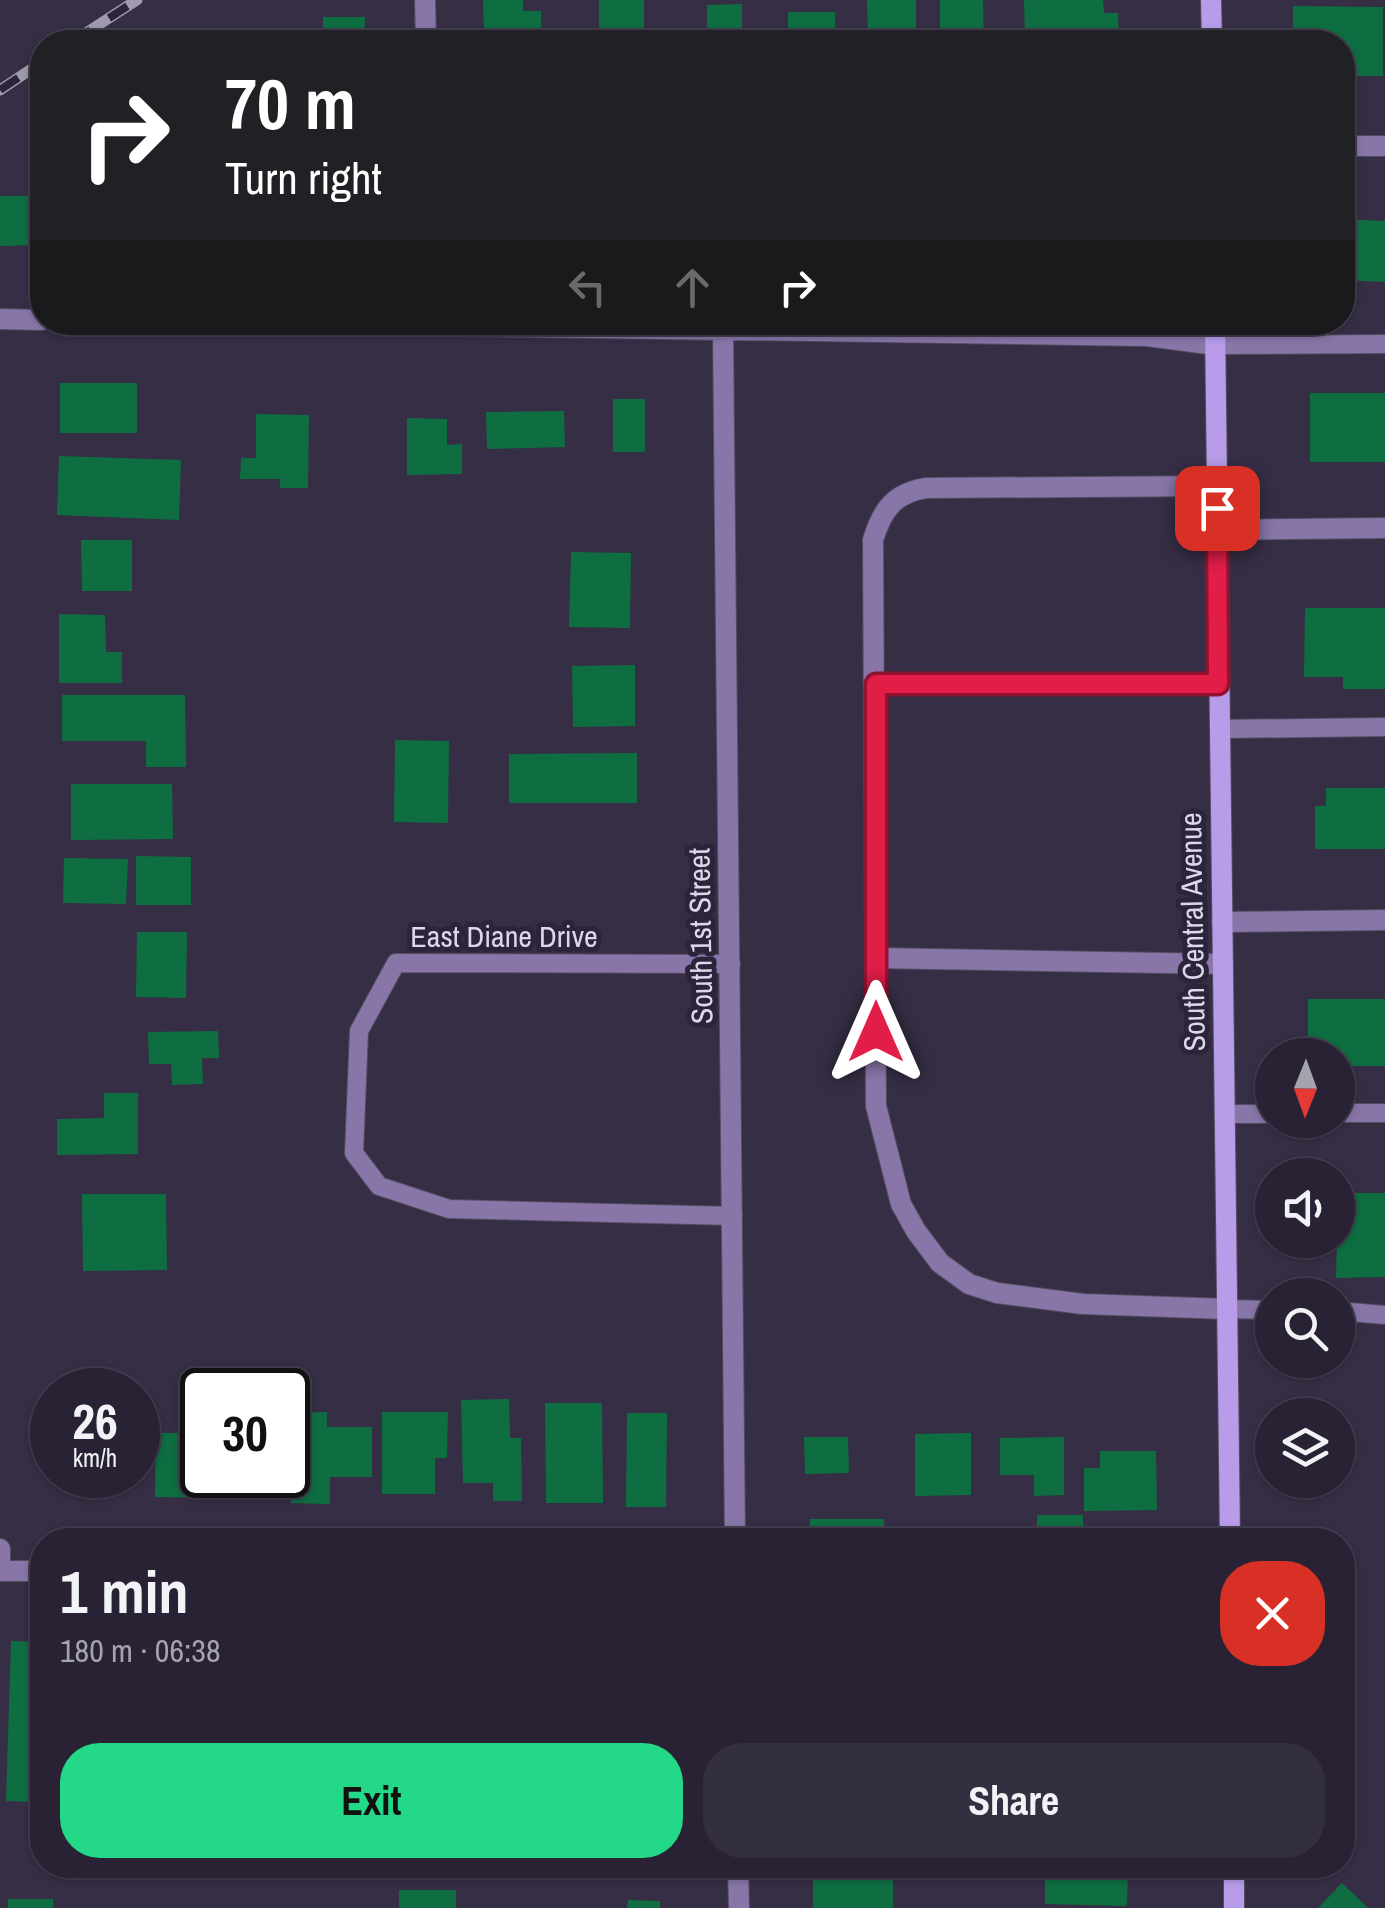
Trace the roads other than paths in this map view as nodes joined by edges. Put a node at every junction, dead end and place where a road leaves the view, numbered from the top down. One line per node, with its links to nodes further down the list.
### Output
1 (425, 0): 3 (street)
2 (1211, 0): 4 (street)
3 (426, 30)
4 (1212, 30)
5 (1355, 146): 6 (street)
6 (1385, 146)
7 (0, 319): 8 (street)
8 (30, 320)
9 (723, 335): 24 (street, South 1st Street)
10 (1062, 335): 13 (street)
11 (1216, 335): 13 (street, South Central Avenue)
12 (1385, 344): 13 (lane)
13 (1216, 346): 14 (street, South Central Avenue)
14 (1217, 486): 16 (street, South Central Avenue); 17 (street)
15 (1385, 528): 16 (street)
16 (1218, 530): 18 (street, South Central Avenue)
17 (876, 684): 18 (street); 23 (street)
18 (1218, 684): 20 (street, South Central Avenue)
19 (1385, 727): 20 (lane)
20 (1220, 728): 22 (street, South Central Avenue)
21 (1385, 920): 22 (street)
22 (1222, 922): 25 (street, South Central Avenue)
23 (876, 958): 25 (street); 31 (street)
24 (731, 964): 30 (street, South 1st Street); 30 (lane, East Diane Drive)
25 (1223, 964): 28 (street, South Central Avenue)
26 (1355, 1113): 27 (lane)
27 (1385, 1113)
28 (1224, 1114): 29 (lane); 31 (street, South Central Avenue)
29 (1255, 1114)
30 (733, 1216): 35 (street, South 1st Street)
31 (1227, 1309): 32 (lane); 36 (street, South Central Avenue)
32 (1255, 1310)
33 (1355, 1312): 34 (lane)
34 (1385, 1315)
35 (735, 1528)
36 (1230, 1528)
37 (0, 1548): 38 (street)
38 (0, 1570): 39 (street)
39 (30, 1571)
40 (738, 1878): 42 (street)
41 (1234, 1878): 43 (street)
42 (739, 1908)
43 (1234, 1908)

